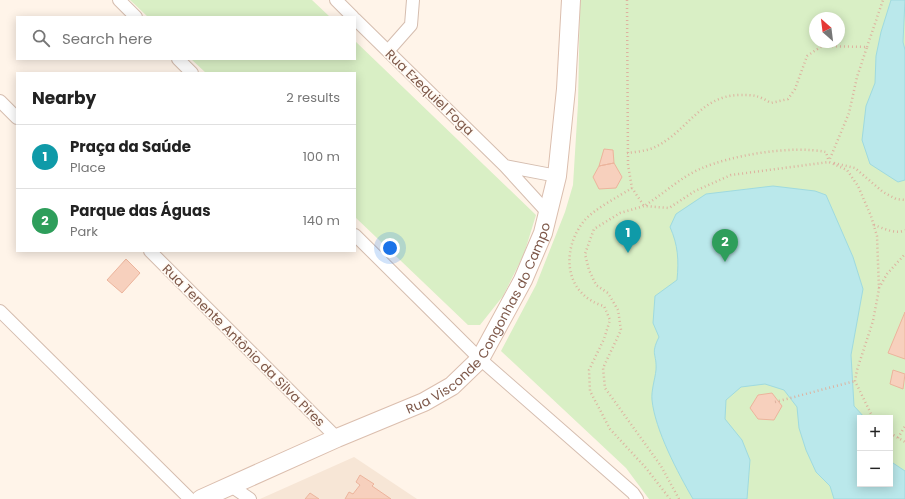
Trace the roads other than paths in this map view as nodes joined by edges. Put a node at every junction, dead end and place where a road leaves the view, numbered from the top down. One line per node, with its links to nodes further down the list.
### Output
1 (119, 0): 5 (street)
2 (336, 0): 6 (street, Rua Ezequiel Foga)
3 (413, 0): 8 (street)
4 (572, 0): 14 (street, Rua Visconde Congonhas do Campo)
5 (135, 16)
6 (352, 16)
7 (356, 20): 8 (street, Rua Ezequiel Foga)
8 (388, 52): 13 (street, Rua Ezequiel Foga)
9 (179, 60): 10 (street)
10 (191, 72)
11 (0, 101): 12 (street)
12 (16, 117)
13 (505, 166): 14 (street); 15 (street, Rua Ezequiel Foga)
14 (558, 176): 15 (street, Rua Visconde Congonhas do Campo)
15 (547, 212): 19 (street, Rua Visconde Congonhas do Campo)
16 (356, 236): 19 (street)
17 (151, 252): 20 (street, Rua Tenente Antônio da Silva Pires)
18 (0, 311): 22 (street)
19 (480, 359): 20 (street, Rua Visconde Congonhas do Campo); 25 (street)
20 (337, 438): 21 (street, Rua Visconde Congonhas do Campo)
21 (232, 486): 23 (street, Rua Visconde Congonhas do Campo); 24 (street)
22 (190, 499)
23 (201, 499)
24 (250, 499)
25 (637, 499)

